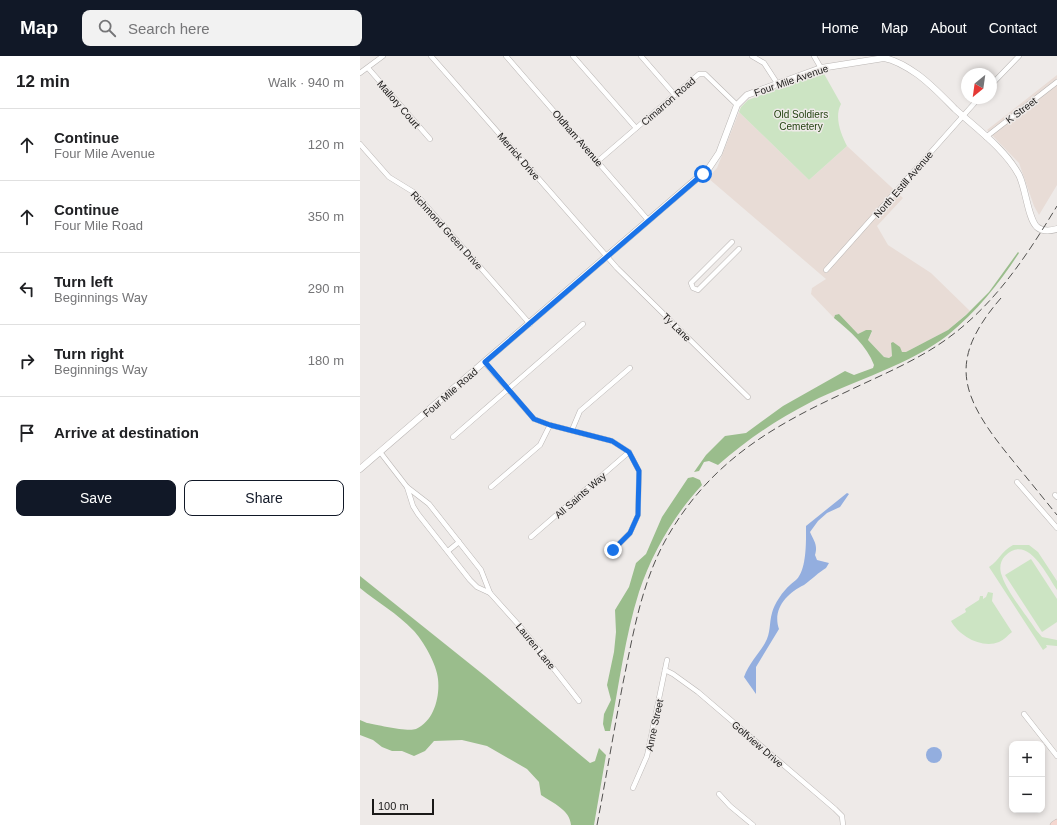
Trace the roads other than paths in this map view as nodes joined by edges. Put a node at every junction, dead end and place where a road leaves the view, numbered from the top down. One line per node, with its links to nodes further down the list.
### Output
1 (383, 56): 10 (street)
2 (431, 56): 30 (street, Merrick Drive)
3 (506, 56): 25 (street, Oldham Avenue)
4 (573, 56): 20 (street)
5 (641, 56): 16 (street)
6 (752, 56): 15 (street)
7 (814, 56): 11 (street)
8 (886, 57): 11 (street, Four Mile Avenue); 19 (street, Four Mile Avenue)
9 (1016, 57): 13 (street)
10 (368, 68): 12 (street); 22 (street, Mallory Court)
11 (821, 68): 15 (street, Four Mile Avenue)
12 (360, 73)
13 (997, 78)
14 (1057, 82): 21 (street, K Street)
15 (777, 83): 18 (street, Four Mile Avenue)
16 (674, 94): 18 (street, Cimarron Road); 20 (street, Cimarron Road)
17 (974, 104): 19 (street, North Estill Avenue)
18 (737, 105): 26 (street, Four Mile Avenue)
19 (963, 116): 21 (street, Four Mile Avenue); 31 (street, North Estill Avenue)
20 (636, 128): 25 (street, Cimarron Road)
21 (986, 137): 27 (street, Four Mile Avenue)
22 (430, 139)
23 (360, 144): 24 (street, Richmond Green Drive)
24 (362, 150): 32 (street, Richmond Green Drive)
25 (598, 161): 26 (street, Oldham Avenue)
26 (648, 220): 30 (street, Four Mile Road)
27 (1057, 229)
28 (732, 242): 29 (street)
29 (739, 249)
30 (607, 257): 32 (street, Four Mile Road); 37 (street, Ty Lane)
31 (826, 270)
32 (530, 324): 34 (street, Four Mile Road)
33 (583, 324): 36 (street)
34 (485, 362): 36 (street); 41 (street, Four Mile Road)
35 (630, 368): 39 (street)
36 (508, 389): 38 (street); 40 (street)
37 (748, 397)
38 (550, 425): 39 (street); 46 (street)
39 (572, 430): 42 (street)
40 (453, 437)
41 (380, 452): 43 (street, Four Mile Road); 45 (street, Lauren Lane)
42 (629, 452): 48 (street, All Saints Way); 50 (street)
43 (360, 469)
44 (1017, 482): 47 (street)
45 (407, 487): 49 (street, Lauren Lane); 51 (street, Lauren Lane)
46 (491, 487)
47 (1057, 528)
48 (531, 537)
49 (459, 542): 51 (street); 52 (street, Lauren Lane)
50 (613, 550)
51 (448, 551): 52 (street, Lauren Lane)
52 (490, 593): 55 (street, Lauren Lane)
53 (667, 660): 54 (street, Anne Street)
54 (665, 670): 58 (street, Anne Street); 62 (street, Golfview Drive)
55 (579, 701)
56 (1024, 714): 57 (street)
57 (1057, 756)
58 (633, 788)
59 (719, 794): 61 (street)
60 (1057, 823): 63 (main road)
61 (753, 825)
62 (843, 825)
63 (1054, 825)

